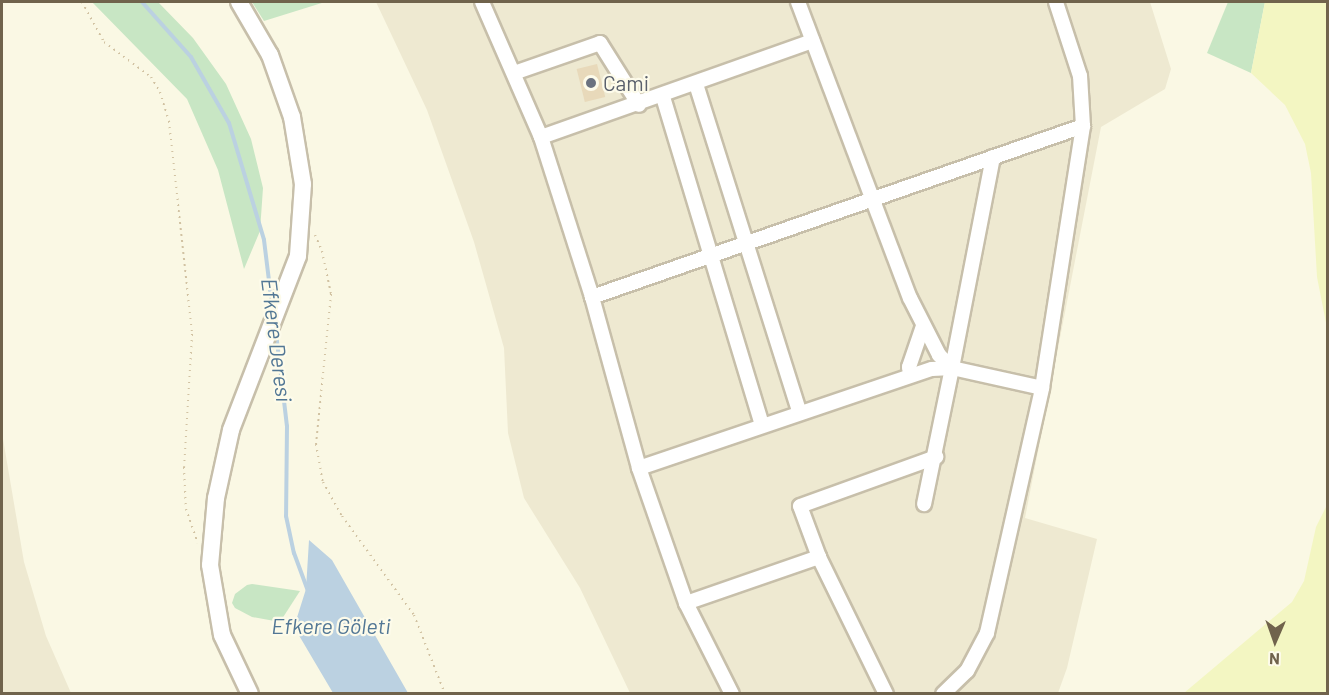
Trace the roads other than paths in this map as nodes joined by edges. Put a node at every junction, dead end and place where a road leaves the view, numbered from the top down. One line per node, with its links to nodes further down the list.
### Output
1 (239, 2): 28 (street)
2 (482, 2): 6 (street)
3 (798, 2): 5 (street)
4 (1056, 2): 10 (street)
5 (812, 41): 7 (street); 13 (street)
6 (514, 73): 9 (street); 11 (street)
7 (696, 84): 8 (street); 14 (street)
8 (663, 96): 9 (street); 15 (street)
9 (639, 105): 11 (street)
10 (1083, 126): 12 (street); 20 (street)
11 (541, 137): 16 (street)
12 (993, 158): 13 (street); 18 (street)
13 (874, 199): 14 (street); 17 (street)
14 (748, 244): 15 (street); 21 (street)
15 (713, 256): 16 (street); 22 (street)
16 (592, 297): 24 (street)
17 (922, 326): 18 (street); 19 (street)
18 (952, 368): 19 (street); 20 (street); 23 (street)
19 (910, 374): 21 (street)
20 (1042, 388): 31 (street)
21 (800, 413): 22 (street)
22 (762, 424): 24 (street)
23 (936, 457): 25 (street); 26 (street)
24 (639, 468): 27 (street)
25 (924, 504)
26 (819, 557): 27 (street); 30 (street)
27 (686, 603): 29 (street)
28 (250, 693)
29 (732, 693)
30 (886, 693)
31 (943, 693)

